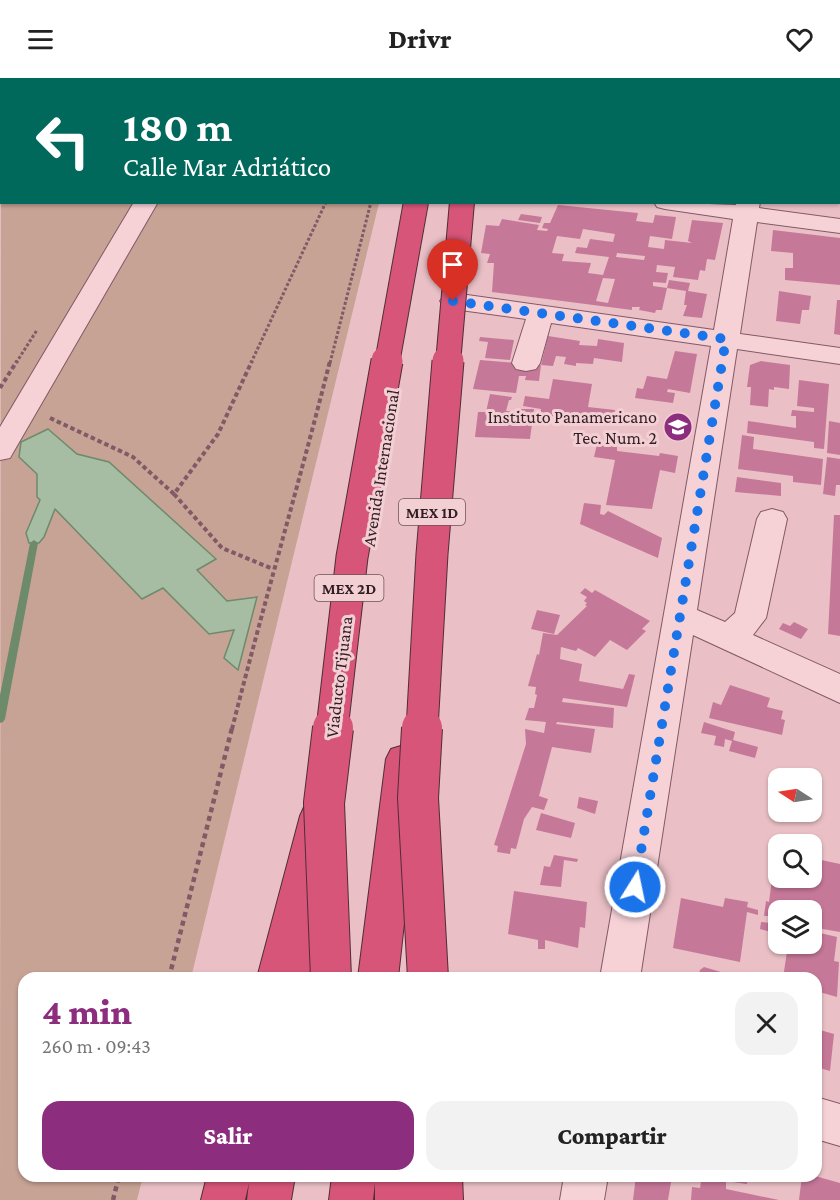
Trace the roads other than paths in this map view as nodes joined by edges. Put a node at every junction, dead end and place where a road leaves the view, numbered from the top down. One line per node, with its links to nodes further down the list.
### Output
1 (145, 204): 14 (street)
2 (416, 204): 24 (highway, Viaducto Tijuana / MEX 2D, bridge)
3 (423, 204): 20 (highway, Avenida Internacional / MEX 1D)
4 (464, 204): 9 (highway, MEX 1D)
5 (464, 204): 27 (highway, bridge)
6 (692, 204): 7 (street)
7 (747, 208): 8 (street); 11 (street)
8 (840, 226)
9 (453, 301): 10 (street); 21 (highway, MEX 1D)
10 (541, 313): 11 (street); 13 (street)
11 (726, 339): 12 (street); 17 (street)
12 (840, 356)
13 (526, 363)
14 (12, 409): 15 (street)
15 (0, 451)
16 (772, 519): 18 (street)
17 (681, 616): 18 (street); 28 (street)
18 (730, 637): 19 (street)
19 (835, 684)
20 (339, 730): 22 (highway, Avenida Internacional / MEX 1D); 23 (highway)
21 (396, 821): 25 (highway, MEX 1D); 26 (highway)
22 (278, 972)
23 (306, 972)
24 (331, 972)
25 (379, 972)
26 (399, 972)
27 (428, 972)
28 (621, 972)
29 (822, 1120): 30 (street)
30 (840, 1125)
31 (228, 1182): 38 (highway)
32 (272, 1182): 39 (highway)
33 (338, 1182): 40 (highway)
34 (353, 1182): 41 (highway)
35 (398, 1182): 42 (highway)
36 (440, 1182): 43 (highway)
37 (585, 1182): 44 (street)
38 (223, 1200)
39 (269, 1200)
40 (339, 1200)
41 (351, 1200)
42 (397, 1200)
43 (441, 1200)
44 (582, 1200)

